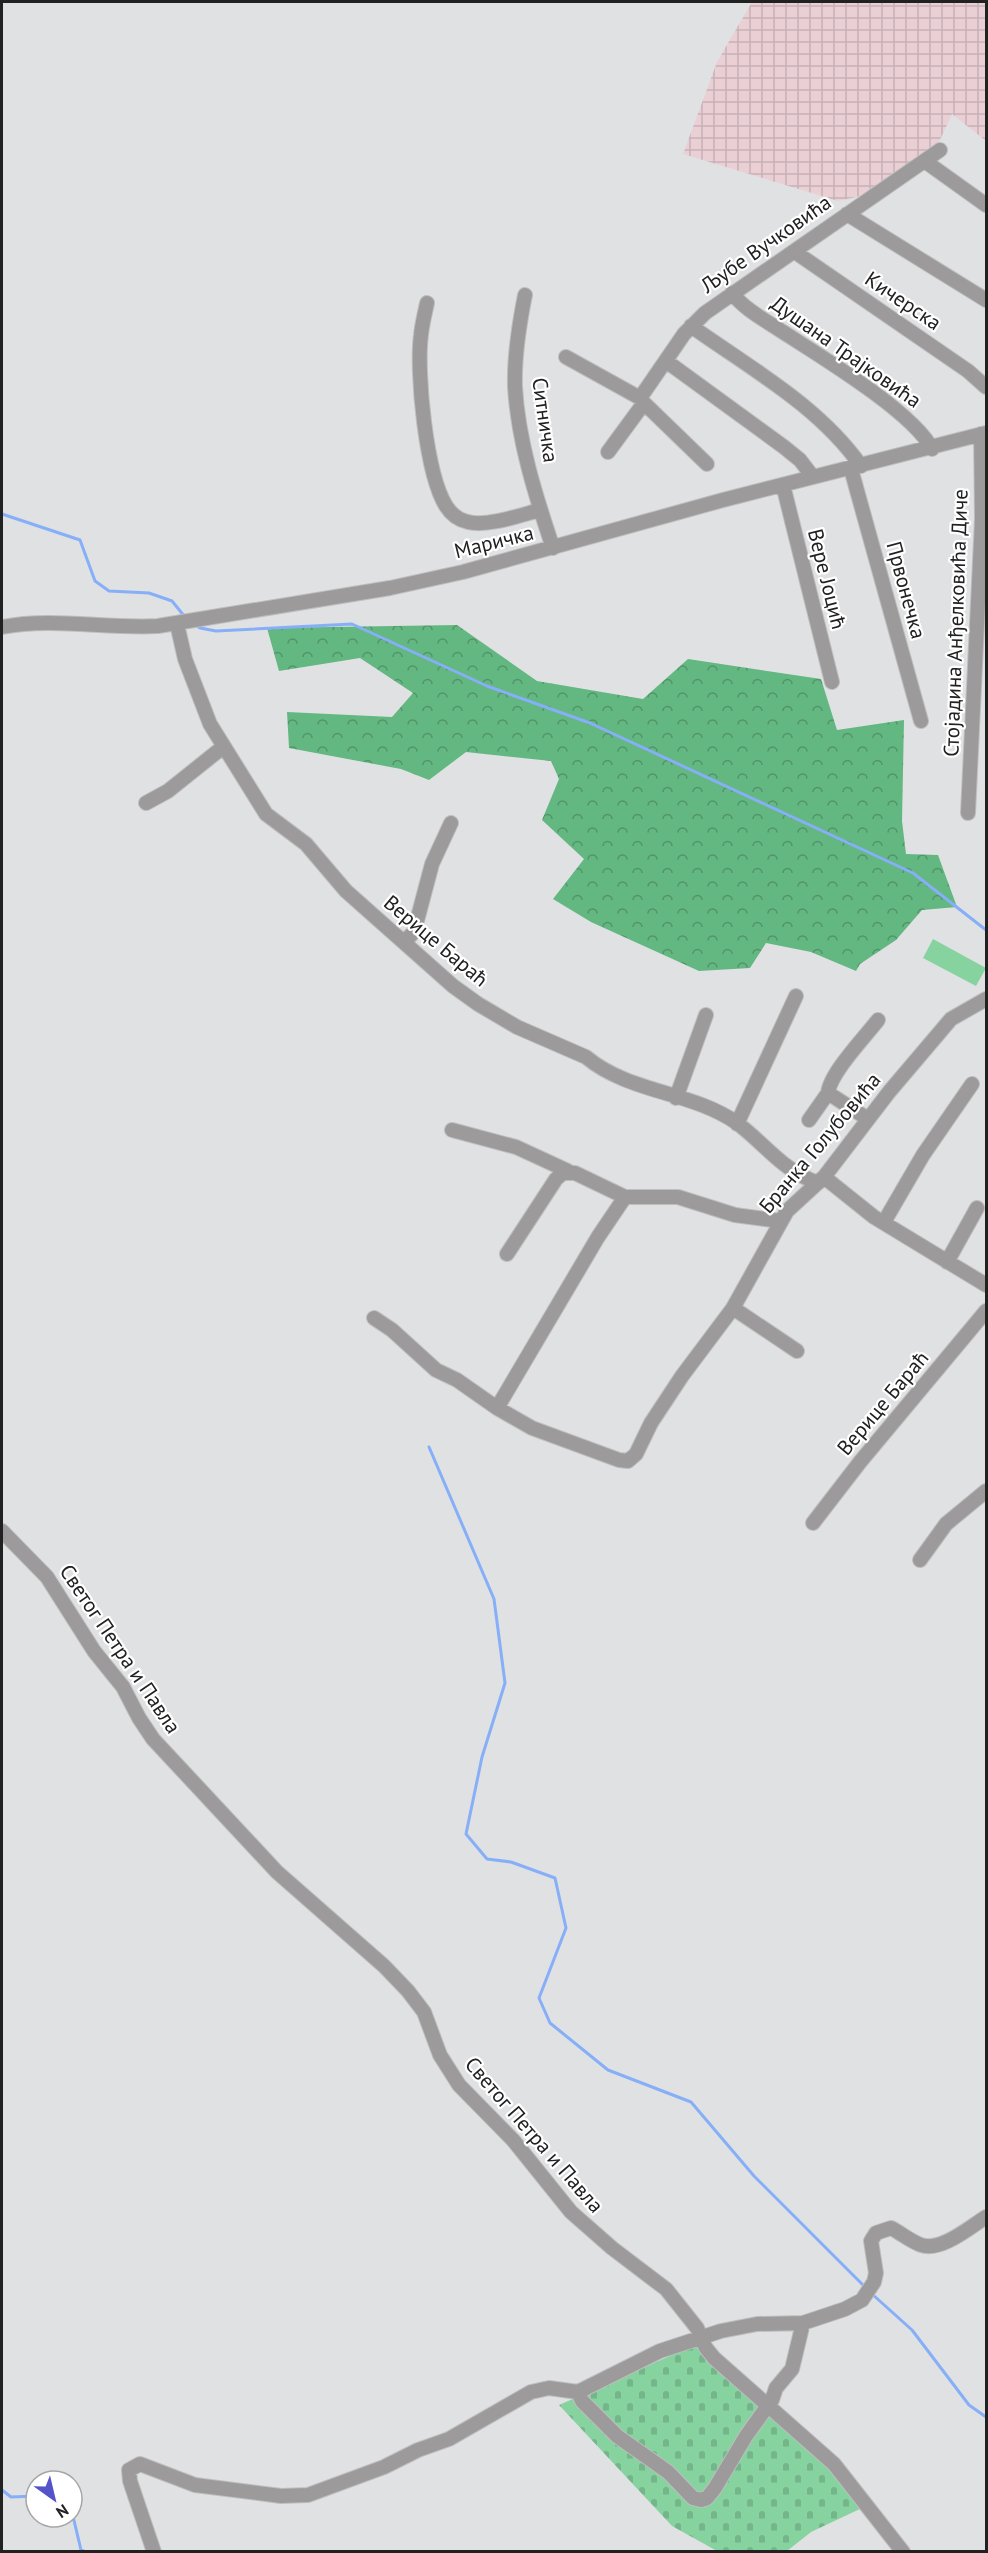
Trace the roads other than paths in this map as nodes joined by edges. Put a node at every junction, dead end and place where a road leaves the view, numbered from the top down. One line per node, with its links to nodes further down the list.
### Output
1 (940, 150): 2 (street, Љубе Вучковића)
2 (926, 162): 3 (street); 4 (street, Љубе Вучковића)
3 (987, 205)
4 (847, 214): 5 (street, Љубе Вучковића); 8 (street)
5 (795, 252): 6 (street, Љубе Вучковића); 13 (street, Кичерска)
6 (732, 293): 10 (street, Љубе Вучковића); 16 (street, Душана Трајковића)
7 (525, 295): 22 (street, Ситничка)
8 (987, 300)
9 (427, 303): 22 (street)
10 (691, 326): 12 (street, Љубе Вучковића); 19 (street)
11 (566, 357): 14 (street)
12 (666, 361): 14 (street, Љубе Вучковића); 20 (street)
13 (987, 387)
14 (642, 400): 17 (street, Љубе Вучковића); 18 (street)
15 (984, 434): 16 (street, Маричка); 30 (street, Стојадина Анђелковића Диче)
16 (932, 449): 19 (street, Маричка)
17 (608, 452)
18 (707, 464)
19 (856, 468): 20 (street, Маричка); 27 (street, Првонечка)
20 (813, 477): 21 (street, Маричка)
21 (783, 485): 23 (street, Маричка); 26 (street, Вере Јоцић)
22 (540, 510): 23 (street, Ситничка)
23 (553, 548): 24 (street, Маричка)
24 (180, 623): 25 (street, Маричка); 28 (street, Верице Бараћ)
25 (2, 627)
26 (832, 682)
27 (921, 721)
28 (223, 747): 29 (street); 32 (street, Верице Бараћ)
29 (146, 803)
30 (968, 813)
31 (451, 823): 32 (street)
32 (405, 941): 39 (street, Верице Бараћ)
33 (796, 996): 42 (street)
34 (987, 999): 40 (street, Бранка Голубовића)
35 (706, 1015): 39 (street)
36 (878, 1020): 38 (street)
37 (972, 1084): 49 (street)
38 (828, 1092): 40 (street); 41 (street)
39 (676, 1098): 42 (street, Верице Бараћ)
40 (868, 1119): 45 (street, Бранка Голубовића)
41 (809, 1120)
42 (737, 1124): 45 (street, Верице Бараћ)
43 (452, 1130): 44 (street)
44 (568, 1171): 46 (street); 50 (street)
45 (821, 1180): 48 (street, Бранка Голубовића); 49 (street, Верице Бараћ)
46 (625, 1197): 48 (street); 57 (street)
47 (977, 1208): 51 (street)
48 (780, 1221): 53 (street, Бранка Голубовића)
49 (884, 1222): 51 (street, Верице Бараћ)
50 (507, 1254)
51 (947, 1262): 52 (street, Верице Бараћ)
52 (987, 1285)
53 (733, 1308): 56 (street); 57 (street, Бранка Голубовића)
54 (987, 1311): 59 (street, Верице Бараћ)
55 (374, 1318): 57 (street)
56 (798, 1351)
57 (497, 1408)
58 (987, 1491): 61 (street)
59 (813, 1523)
60 (2, 1531): 64 (street, Светог Петра и Павла)
61 (920, 1560)
62 (987, 2217): 63 (street)
63 (803, 2323): 64 (street); 66 (street)
64 (701, 2338): 65 (street); 66 (street, Светог Петра и Павла)
65 (578, 2392): 66 (street); 67 (street)
66 (769, 2404): 68 (street, Светог Петра и Павла)
67 (154, 2552)
68 (903, 2552)

